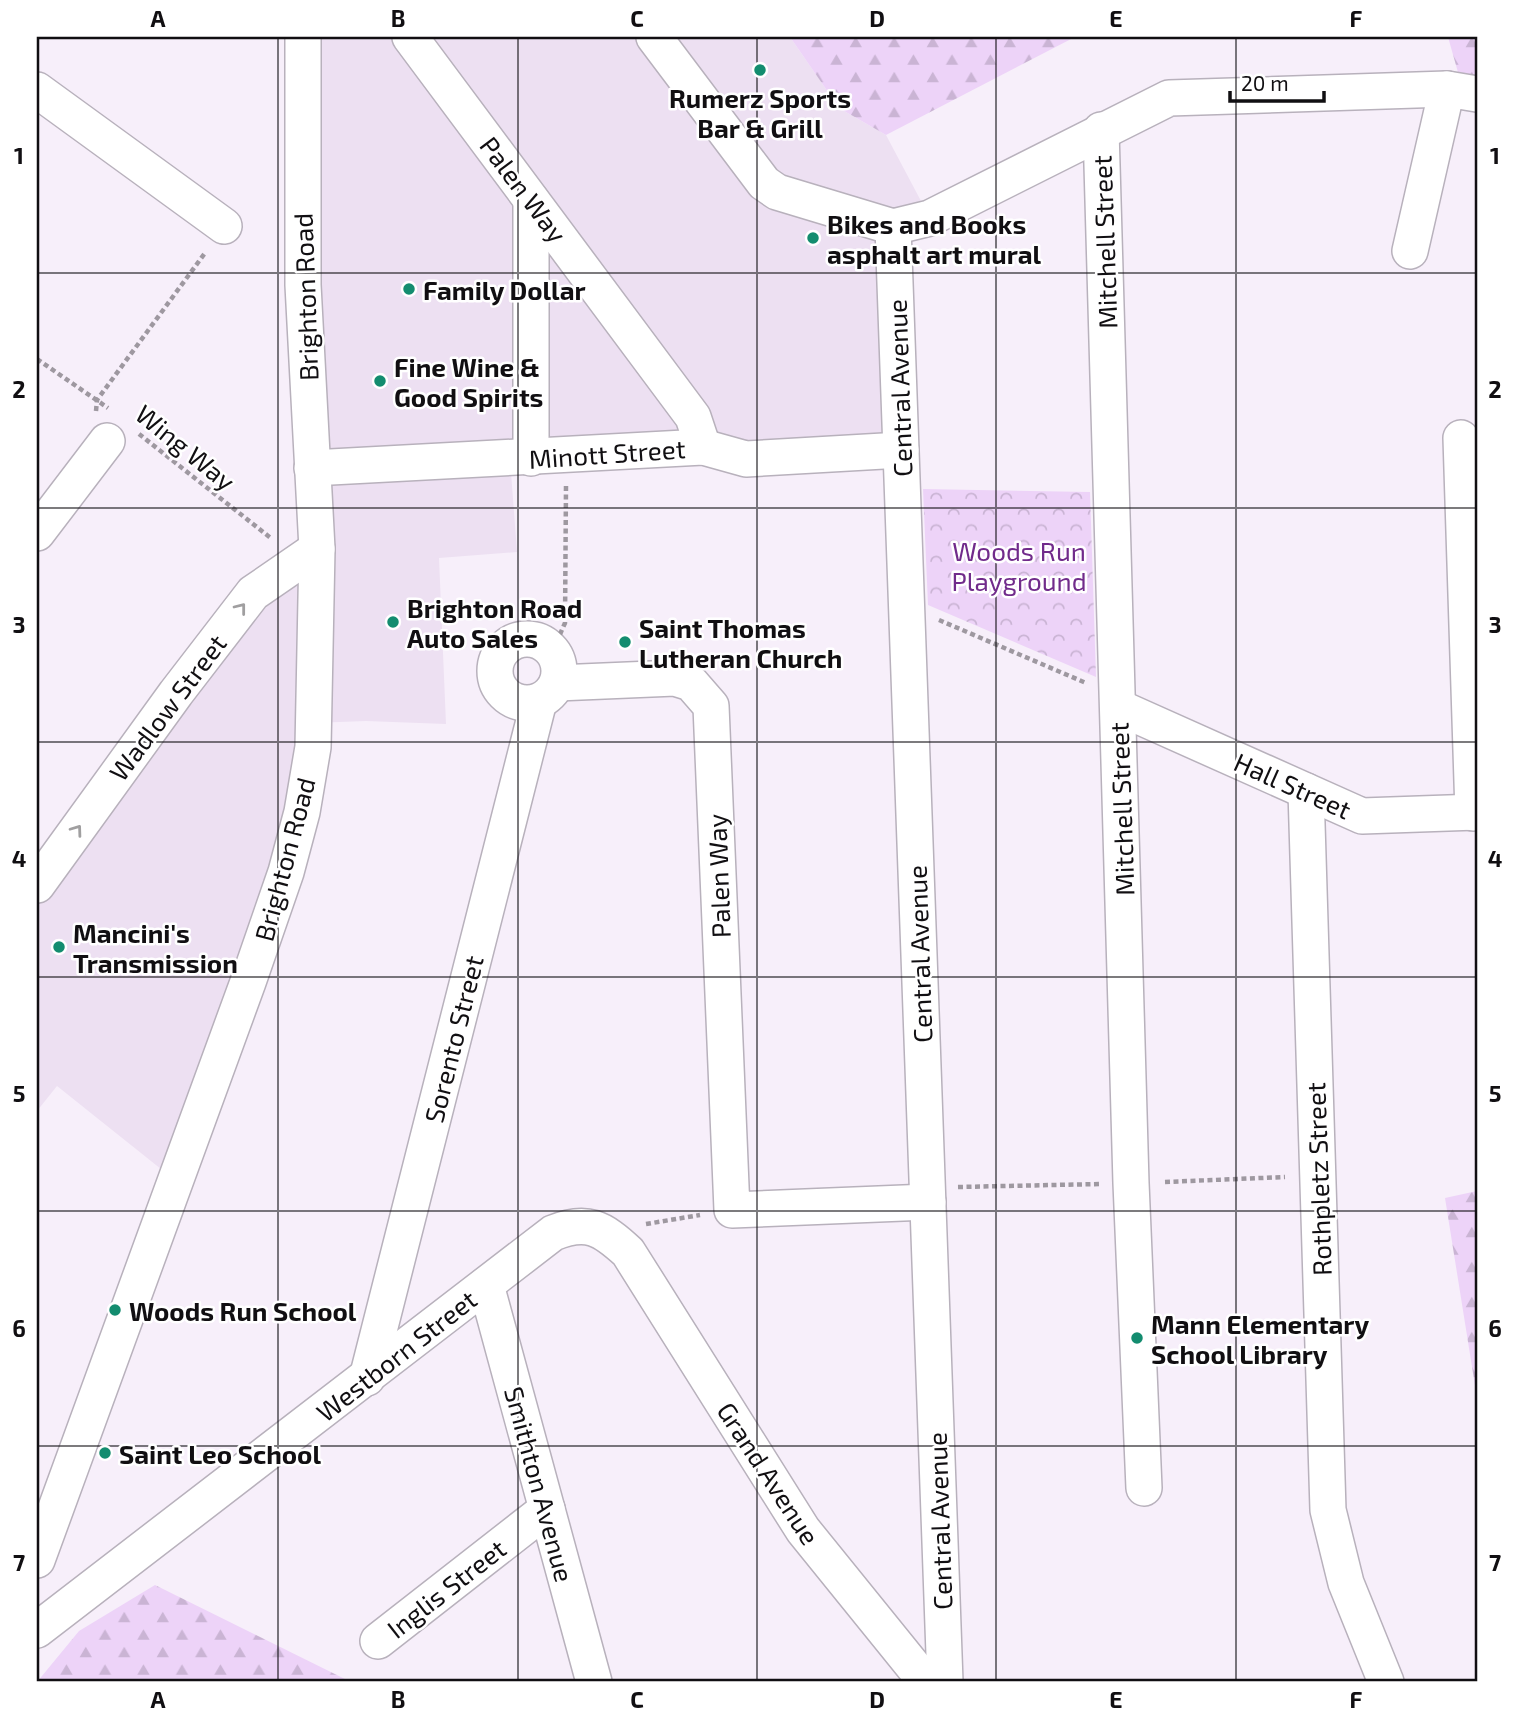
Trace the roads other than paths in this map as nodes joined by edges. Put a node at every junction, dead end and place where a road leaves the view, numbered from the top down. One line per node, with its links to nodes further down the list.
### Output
1 (303, 37): 16 (street, Brighton Road)
2 (410, 37): 7 (street, Palen Way)
3 (654, 37): 9 (street)
4 (37, 90): 8 (street)
5 (1462, 91): 6 (street); 10 (street)
6 (1101, 130): 9 (street); 21 (street, Mitchell Street)
7 (531, 200): 13 (street, Palen Way); 15 (street)
8 (224, 226)
9 (893, 227): 14 (street, Central Avenue)
10 (1410, 251)
11 (118, 428): 17 (street)
12 (1461, 438): 19 (street)
13 (703, 447): 14 (street, Minott Street); 15 (street, Minott Street)
14 (901, 450): 25 (street, Central Avenue)
15 (531, 457): 16 (street, Minott Street)
16 (312, 468): 18 (street, Brighton Road)
17 (37, 533)
18 (317, 550): 24 (street, Wadlow Street, one-way to 18); 31 (street, Brighton Road)
19 (1471, 594): 23 (street)
20 (550, 678): 25 (street, Palen Way); 28 (street, Sorento Street)
21 (1118, 702): 22 (street, Hall Street); 29 (street, Mitchell Street)
22 (1306, 791): 23 (street, Hall Street); 37 (street, Rothpletz Street)
23 (1475, 813)
24 (37, 886)
25 (928, 1195): 36 (street, Central Avenue)
26 (628, 1252): 27 (street, Westborn Street); 35 (street, Grand Avenue)
27 (486, 1285): 28 (street, Westborn Street); 30 (street, Smithton Avenue)
28 (367, 1378): 32 (street, Westborn Street)
29 (1144, 1488)
30 (547, 1509): 33 (street, Inglis Street); 34 (street, Smithton Avenue)
31 (37, 1560)
32 (37, 1630)
33 (378, 1641)
34 (594, 1682)
35 (926, 1682)
36 (945, 1682)
37 (1386, 1682)

